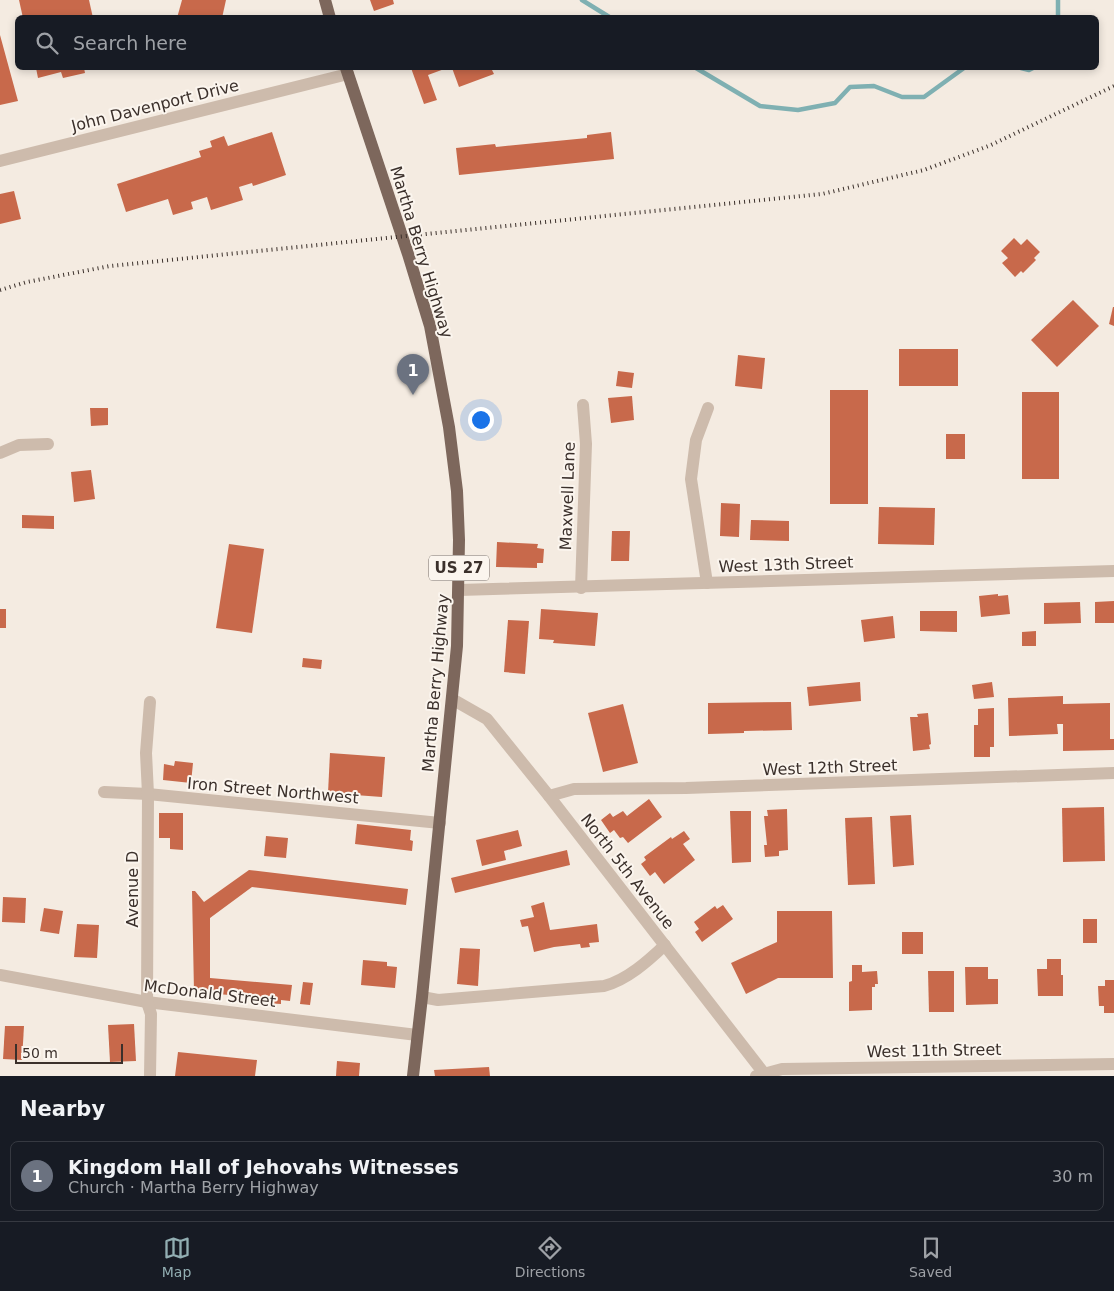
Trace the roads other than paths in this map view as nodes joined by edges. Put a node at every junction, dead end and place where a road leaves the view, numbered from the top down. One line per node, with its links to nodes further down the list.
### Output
1 (325, 0): 2 (main road)
2 (329, 15)
3 (347, 71): 4 (street, John Davenport Drive); 12 (main road, Martha Berry Highway / US 27)
4 (0, 161)
5 (583, 405): 11 (street, Maxwell Lane)
6 (708, 408): 10 (street)
7 (48, 444): 8 (street)
8 (0, 453)
9 (1114, 571): 10 (street, West 13th Street)
10 (707, 583): 11 (street, West 13th Street)
11 (581, 588): 12 (street, West 13th Street)
12 (459, 590): 13 (main road, Martha Berry Highway / US 27)
13 (452, 699): 18 (street, North 5th Avenue); 19 (main road, Martha Berry Highway / US 27)
14 (150, 702): 17 (street, Avenue D)
15 (1114, 773): 18 (street, West 12th Street)
16 (104, 792): 17 (street, Iron Street Northwest)
17 (148, 794): 19 (street, Iron Street Northwest); 23 (street, Avenue D)
18 (549, 796): 20 (street, North 5th Avenue)
19 (440, 823): 22 (main road, Martha Berry Highway / US 27)
20 (665, 945): 22 (street); 26 (street, North 5th Avenue)
21 (0, 975): 23 (street, McDonald Street)
22 (422, 998): 24 (main road, Martha Berry Highway / US 27)
23 (147, 1002): 24 (street, McDonald Street); 27 (street, Avenue D)
24 (417, 1035): 28 (main road, Martha Berry Highway / US 27)
25 (1114, 1064): 26 (street, West 11th Street)
26 (762, 1075)
27 (150, 1076)
28 (413, 1076)

